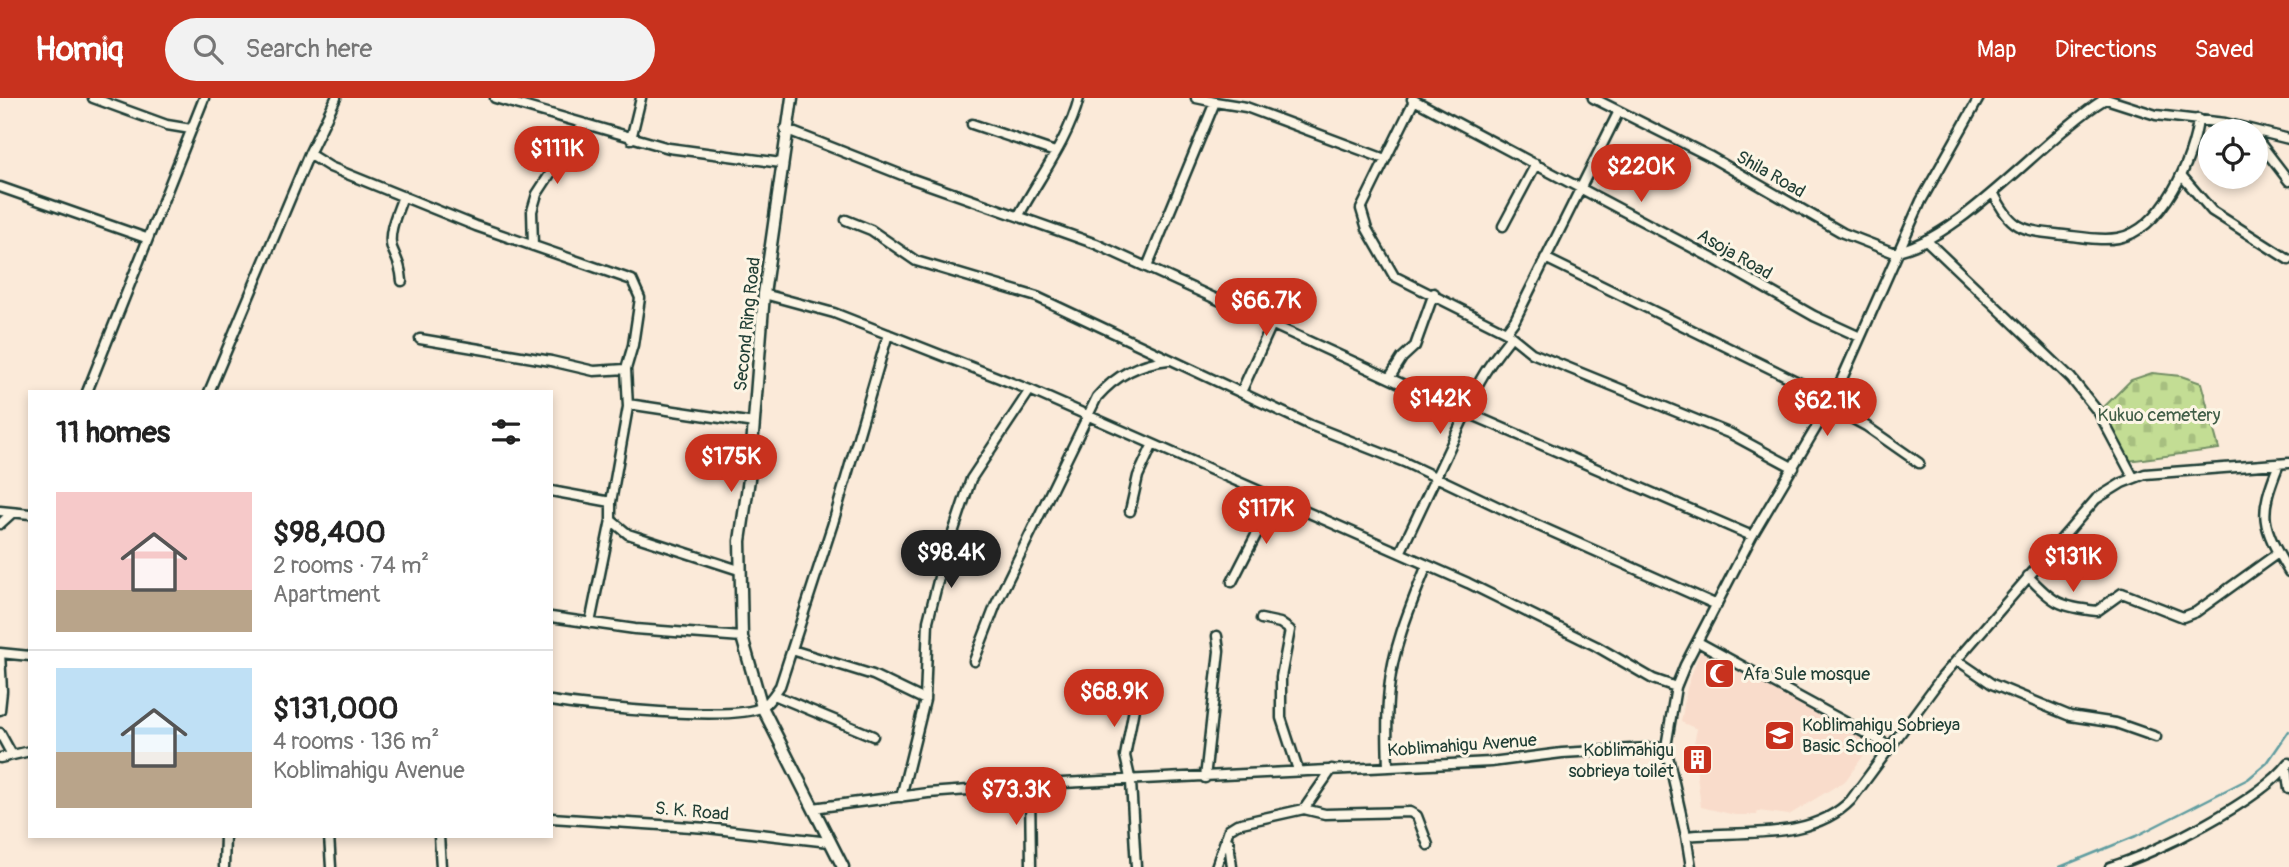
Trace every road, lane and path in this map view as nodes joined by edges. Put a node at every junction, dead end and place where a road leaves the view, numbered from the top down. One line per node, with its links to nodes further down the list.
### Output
1 (93, 98): 18 (street)
2 (204, 98): 18 (street)
3 (335, 98): 24 (street)
4 (495, 98): 17 (street)
5 (641, 98): 21 (street)
6 (792, 98): 19 (street, Second Ring Road)
7 (1079, 98): 23 (street)
8 (1196, 98): 13 (street)
9 (1593, 98): 14 (street, Shila Road)
10 (1979, 98): 41 (street)
11 (1412, 99): 26 (street); 28 (street, Asoja Road)
12 (2104, 99): 15 (street); 33 (street)
13 (1215, 102): 26 (street); 44 (street)
14 (1619, 111): 32 (street); 41 (street, Shila Road)
15 (2197, 120): 29 (street)
16 (972, 124): 23 (street)
17 (582, 125): 21 (street); 40 (street)
18 (191, 129): 38 (street)
19 (785, 129): 27 (street, Second Ring Road); 35 (street)
20 (2268, 134): 22 (street)
21 (631, 139): 27 (street)
22 (2289, 139)
23 (1055, 152): 35 (street)
24 (309, 153): 34 (street); 57 (street)
25 (2268, 154): 30 (street)
26 (1385, 159): 46 (street)
27 (781, 163): 47 (street, Second Ring Road)
28 (1536, 164): 32 (street, Asoja Road); 37 (street)
29 (2181, 175): 33 (street); 43 (street)
30 (2289, 181)
31 (0, 187): 38 (street)
32 (1579, 188): 42 (street); 51 (street, Asoja Road)
33 (1993, 192): 39 (street)
34 (403, 196): 40 (street); 45 (street)
35 (1018, 215): 44 (street)
36 (846, 220): 53 (street)
37 (1503, 226)
38 (146, 238): 56 (street)
39 (1926, 240): 41 (street); 71 (street)
40 (533, 246): 54 (street)
41 (1898, 251): 51 (street)
42 (1545, 258): 50 (street); 60 (street)
43 (2289, 260)
44 (1147, 267): 48 (street)
45 (402, 281)
46 (1434, 293): 50 (street); 55 (street)
47 (764, 294): 49 (street); 64 (street, Second Ring Road)
48 (1272, 324): 55 (street); 59 (street)
49 (888, 334): 58 (street); 96 (street)
50 (1508, 335): 62 (street); 69 (street)
51 (1860, 337): 60 (street)
52 (420, 339): 54 (street)
53 (1170, 359): 59 (street); 63 (street)
54 (626, 369): 61 (street)
55 (1390, 377): 62 (street)
56 (88, 390)
57 (210, 390)
58 (1030, 390): 63 (street); 103 (street)
59 (1242, 390): 70 (street)
60 (1831, 402): 66 (street); 69 (street)
61 (628, 404): 64 (street); 74 (street)
62 (1467, 411): 70 (street); 81 (street)
63 (1086, 416): 65 (street); 99 (street)
64 (754, 423): 85 (street, Second Ring Road)
65 (1152, 446): 73 (street); 76 (street)
66 (1919, 463)
67 (2289, 463): 68 (street)
68 (2279, 464): 71 (street); 83 (street)
69 (1794, 468): 81 (street)
70 (1437, 477): 82 (street); 89 (street)
71 (2133, 477): 87 (street)
72 (553, 491): 74 (street)
73 (1274, 500): 82 (street); 88 (street)
74 (611, 502): 79 (street)
75 (0, 511): 77 (street)
76 (1130, 511)
77 (11, 514): 78 (street); 80 (street)
78 (28, 514)
79 (611, 520): 85 (street); 92 (street)
80 (0, 524)
81 (1752, 536): 89 (street)
82 (1400, 553): 84 (street)
83 (2278, 553): 86 (street); 87 (street)
84 (1427, 565): 101 (street); 116 (street)
85 (739, 570): 94 (street, Second Ring Road)
86 (2289, 572)
87 (2028, 576): 98 (street)
88 (1232, 582)
89 (1717, 605): 95 (street)
90 (553, 617): 92 (street)
91 (1261, 619): 118 (street)
92 (590, 623): 94 (street)
93 (1217, 636): 119 (street)
94 (742, 637): 105 (street, Second Ring Road)
95 (1698, 642): 101 (street); 111 (street)
96 (792, 650): 102 (street); 103 (street)
97 (28, 656): 106 (street)
98 (1957, 660): 109 (street); 111 (street)
99 (974, 661)
100 (1140, 677): 120 (street)
101 (1676, 687): 110 (street)
102 (774, 695): 105 (street); 108 (street)
103 (925, 700): 123 (street)
104 (553, 701): 105 (street)
105 (762, 707): 124 (street, Second Ring Road)
106 (0, 710)
107 (0, 733): 113 (street)
108 (873, 736)
109 (2156, 737)
110 (1666, 747): 116 (street, Koblimahigu Avenue); 127 (street)
111 (1891, 747): 127 (street)
112 (28, 751): 113 (street)
113 (11, 753): 114 (street)
114 (0, 758)
115 (2288, 765): 122 (street); 143 (street)
116 (1388, 766): 117 (street, Koblimahigu Avenue)
117 (1332, 769): 118 (street, Koblimahigu Avenue); 125 (street)
118 (1298, 770): 119 (street, Koblimahigu Avenue)
119 (1205, 778): 120 (street, Koblimahigu Avenue)
120 (1131, 782): 121 (street, Koblimahigu Avenue); 139 (street)
121 (1030, 786): 123 (street, Koblimahigu Avenue); 138 (street)
122 (2289, 789)
123 (901, 797): 124 (street, Koblimahigu Avenue)
124 (813, 808): 132 (street, Second Ring Road)
125 (1304, 809): 131 (street); 133 (street)
126 (553, 818): 132 (street, S. K. Road)
127 (1686, 836): 142 (street)
128 (225, 838): 134 (street)
129 (329, 838): 135 (street)
130 (439, 838): 136 (street)
131 (1228, 840): 140 (street); 141 (street)
132 (829, 842): 137 (street, Second Ring Road)
133 (1428, 845)
134 (223, 867)
135 (331, 867)
136 (441, 867)
137 (843, 867)
138 (1031, 867)
139 (1136, 867)
140 (1216, 867)
141 (1232, 867)
142 (1691, 867)
143 (2110, 867)

